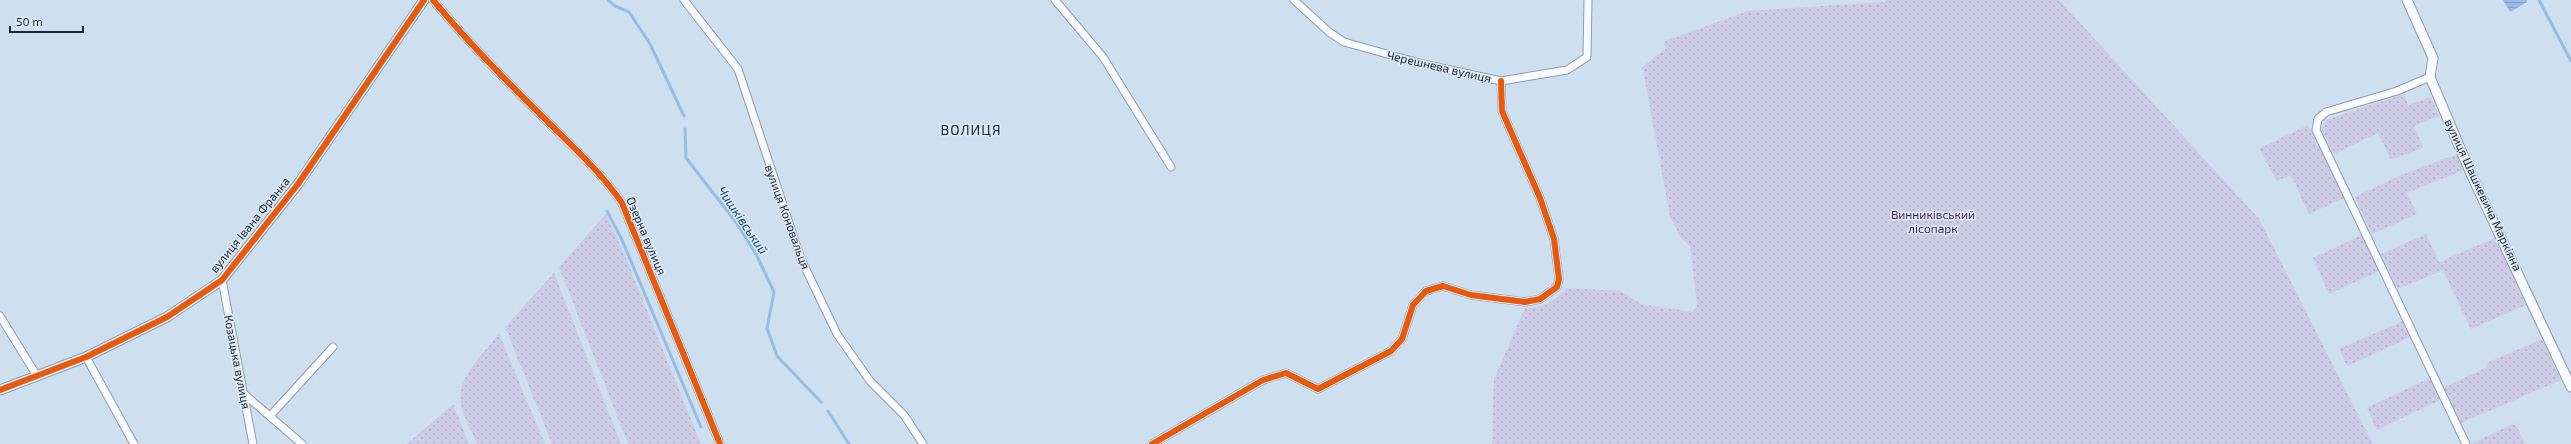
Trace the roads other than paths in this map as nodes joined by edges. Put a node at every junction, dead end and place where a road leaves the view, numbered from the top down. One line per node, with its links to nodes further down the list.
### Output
1 (424, 0): 11 (street, вулиця Івана Франка)
2 (433, 0): 23 (street, Озерна вулиця)
3 (684, 0): 24 (street, вулиця Коновальця)
4 (1055, 0): 10 (street)
5 (1294, 0): 9 (street, Черешнева вулиця)
6 (1588, 0): 9 (street, Черешнева вулиця)
7 (2407, 0): 8 (street)
8 (2430, 77): 16 (street, вулиця Шашкевича Маркіяна); 26 (street)
9 (1501, 81): 25 (street)
10 (1171, 167)
11 (222, 280): 14 (street, вулиця Івана Франка); 18 (street, Козацька вулиця)
12 (0, 316): 15 (street)
13 (332, 347): 19 (street)
14 (86, 357): 15 (street, вулиця Івана Франка); 20 (street)
15 (37, 376): 17 (street, вулиця Івана Франка)
16 (2571, 387)
17 (0, 390)
18 (243, 392): 19 (street); 21 (street, Козацька вулиця)
19 (270, 416): 22 (street)
20 (134, 444)
21 (253, 444)
22 (302, 444)
23 (720, 444)
24 (923, 444)
25 (1152, 444)
26 (2466, 444)

